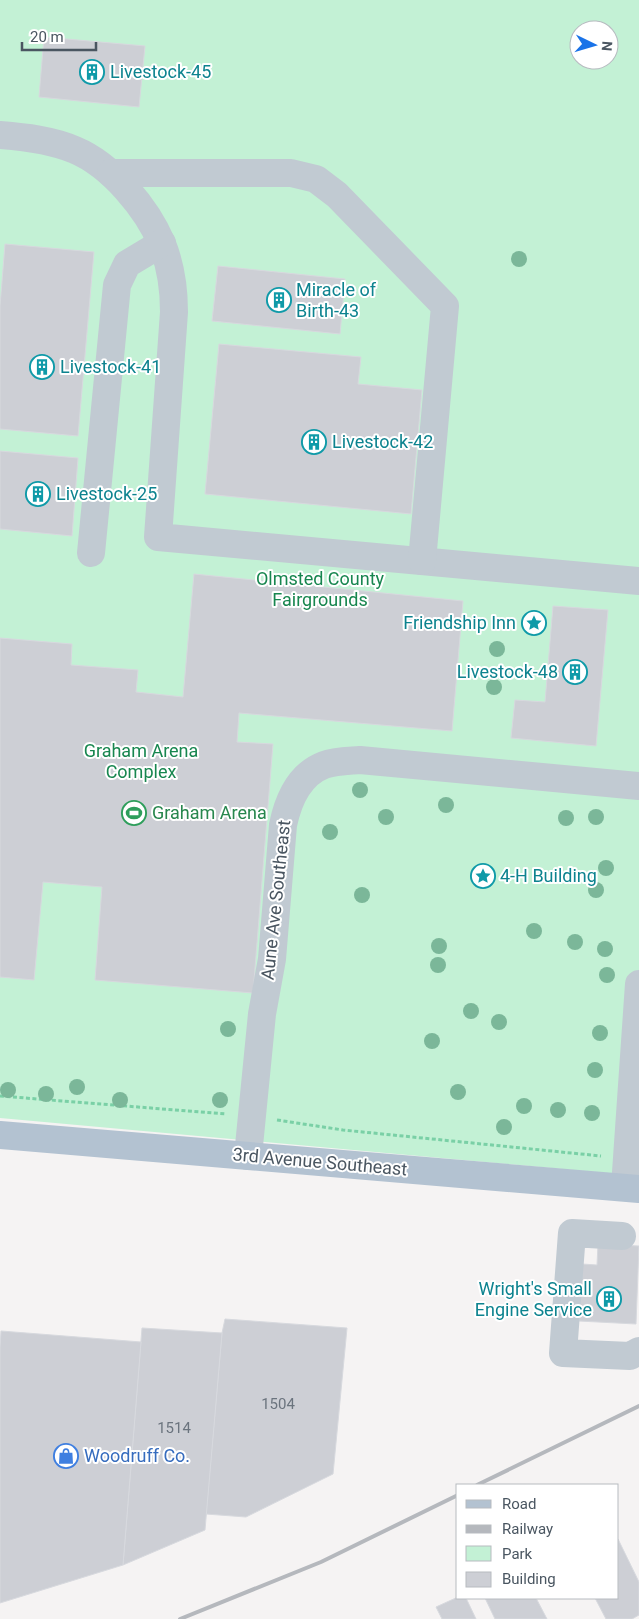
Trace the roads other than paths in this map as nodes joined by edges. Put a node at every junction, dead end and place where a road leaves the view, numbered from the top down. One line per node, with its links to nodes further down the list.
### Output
1 (0, 135): 2 (street)
2 (111, 173): 3 (street); 5 (street)
3 (162, 243): 4 (street); 5 (street)
4 (92, 553)
5 (422, 561): 6 (street)
6 (639, 581)
7 (639, 786): 10 (street, Aune Ave Southeast)
8 (639, 984): 11 (street)
9 (0, 1136): 10 (main road, 3rd Avenue Southeast)
10 (248, 1156): 11 (main road, 3rd Avenue Southeast)
11 (632, 1188)
12 (622, 1236): 13 (street)
13 (639, 1351)

